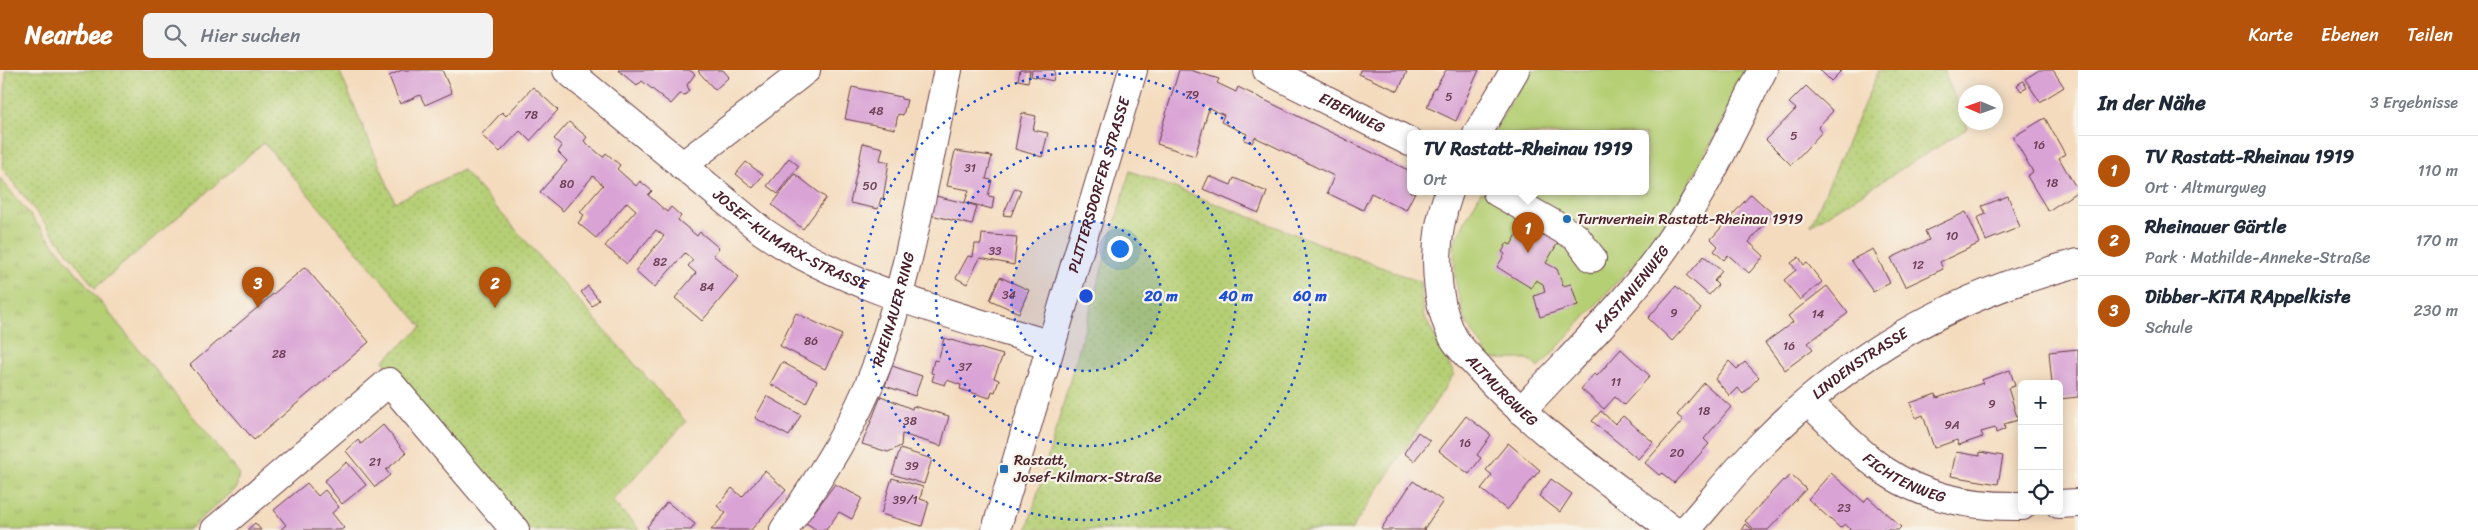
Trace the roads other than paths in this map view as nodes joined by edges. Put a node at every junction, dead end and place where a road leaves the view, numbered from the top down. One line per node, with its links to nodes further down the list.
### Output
1 (567, 70): 10 (street, JOSEF-KILMARX-STRASSE)
2 (806, 70): 10 (street)
3 (948, 70): 15 (street, RHEINAUER RING)
4 (1133, 70): 16 (street, PLITTERSDORFER STRASSE)
5 (1267, 70): 9 (street, EIBENWEG)
6 (1515, 70): 8 (street)
7 (1763, 70): 18 (street, KASTANIENWEG)
8 (1479, 130)
9 (1407, 140)
10 (682, 166): 15 (street, JOSEF-KILMARX-STRASSE)
11 (1448, 195): 18 (street, ALTMURGWEG)
12 (1502, 195): 13 (street)
13 (1592, 258)
14 (2078, 263): 17 (street, LINDENSTRASSE)
15 (898, 297): 16 (street, JOSEF-KILMARX-STRASSE); 24 (street, RHEINAUER RING)
16 (1051, 345): 25 (street, PLITTERSDORFER STRASSE)
17 (1808, 402): 21 (street, FICHTENWEG); 27 (street, LINDENSTRASSE)
18 (1521, 412): 26 (street, ALTMURGWEG)
19 (2078, 503): 20 (street)
20 (2063, 504)
21 (2018, 506)
22 (215, 530): 23 (street)
23 (515, 530)
24 (784, 530)
25 (996, 530)
26 (1672, 530)
27 (1686, 530)

